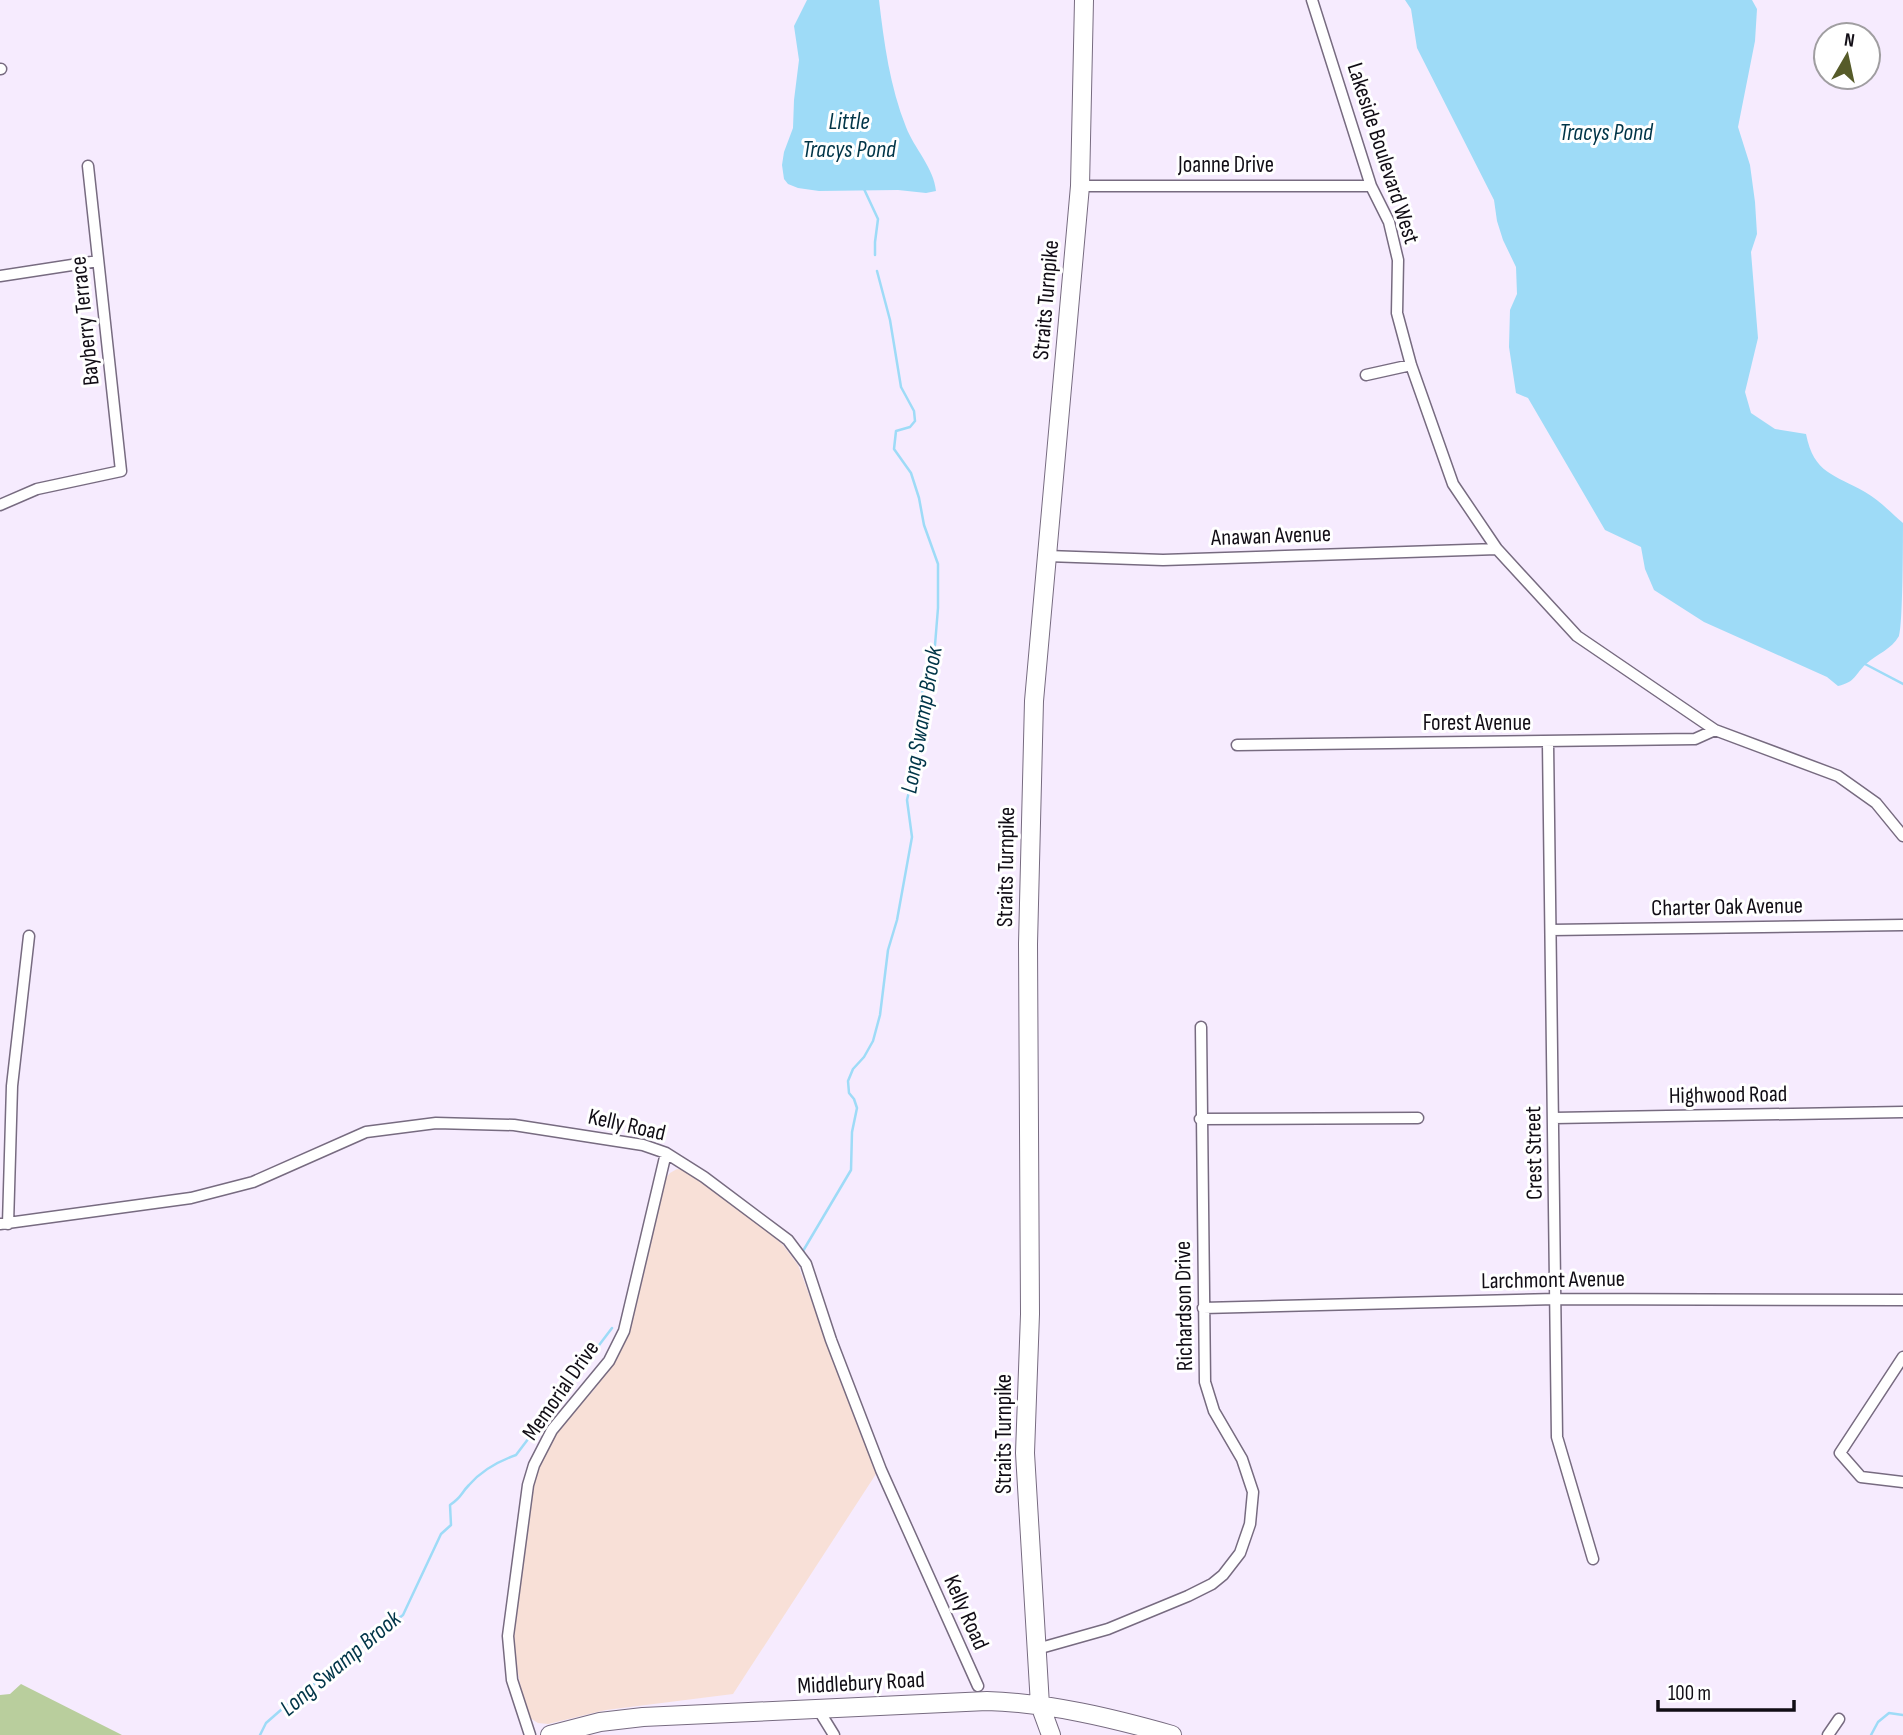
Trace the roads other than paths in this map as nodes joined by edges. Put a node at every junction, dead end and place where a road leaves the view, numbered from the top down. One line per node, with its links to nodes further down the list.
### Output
1 (1084, 0): 4 (main road, Straits Turnpike)
2 (1312, 0): 5 (street, Lakeside Boulevard West)
3 (88, 166): 6 (street, Bayberry Terrace)
4 (1080, 186): 5 (street, Joanne Drive); 12 (main road, Straits Turnpike)
5 (1371, 186): 8 (street, Lakeside Boulevard West)
6 (98, 261): 7 (street); 10 (street, Bayberry Terrace)
7 (0, 275)
8 (1411, 365): 9 (street); 11 (street, Lakeside Boulevard West)
9 (1366, 375)
10 (0, 505)
11 (1497, 549): 12 (street, Anawan Avenue); 13 (street, Lakeside Boulevard West)
12 (1047, 556): 35 (main road, Straits Turnpike)
13 (1715, 730): 14 (street, Forest Avenue); 16 (street, Lakeside Boulevard West)
14 (1548, 743): 15 (street, Forest Avenue); 18 (street, Crest Street)
15 (1237, 745)
16 (1903, 836)
17 (1903, 925): 18 (street, Charter Oak Avenue)
18 (1551, 930): 25 (street, Crest Street)
19 (29, 936): 22 (street)
20 (1201, 1027): 26 (street, Richardson Drive)
21 (0, 1084): 22 (street)
22 (12, 1086): 28 (street)
23 (1903, 1112): 25 (street, Highwood Road)
24 (1418, 1118): 26 (street)
25 (1553, 1118): 29 (street, Crest Street)
26 (1200, 1119): 31 (street, Richardson Drive)
27 (666, 1153): 28 (street, Kelly Road); 36 (street, Kelly Road); 40 (street, Memorial Drive)
28 (4, 1224)
29 (1556, 1299): 30 (street, Larchmont Avenue); 31 (street, Larchmont Avenue); 34 (street, Crest Street)
30 (1903, 1300)
31 (1203, 1308): 35 (street, Richardson Drive)
32 (1903, 1357): 33 (street)
33 (1903, 1482)
34 (1593, 1559)
35 (1037, 1649): 37 (main road, Straits Turnpike)
36 (978, 1686)
37 (1040, 1704): 38 (main road, Middlebury Road); 43 (main road, Straits Turnpike); 44 (main road, Middlebury Road)
38 (818, 1709): 41 (main road, Middlebury Road); 42 (street)
39 (1839, 1719): 45 (street)
40 (530, 1735)
41 (550, 1735)
42 (834, 1735)
43 (1051, 1735)
44 (1172, 1735)
45 (1828, 1735)

